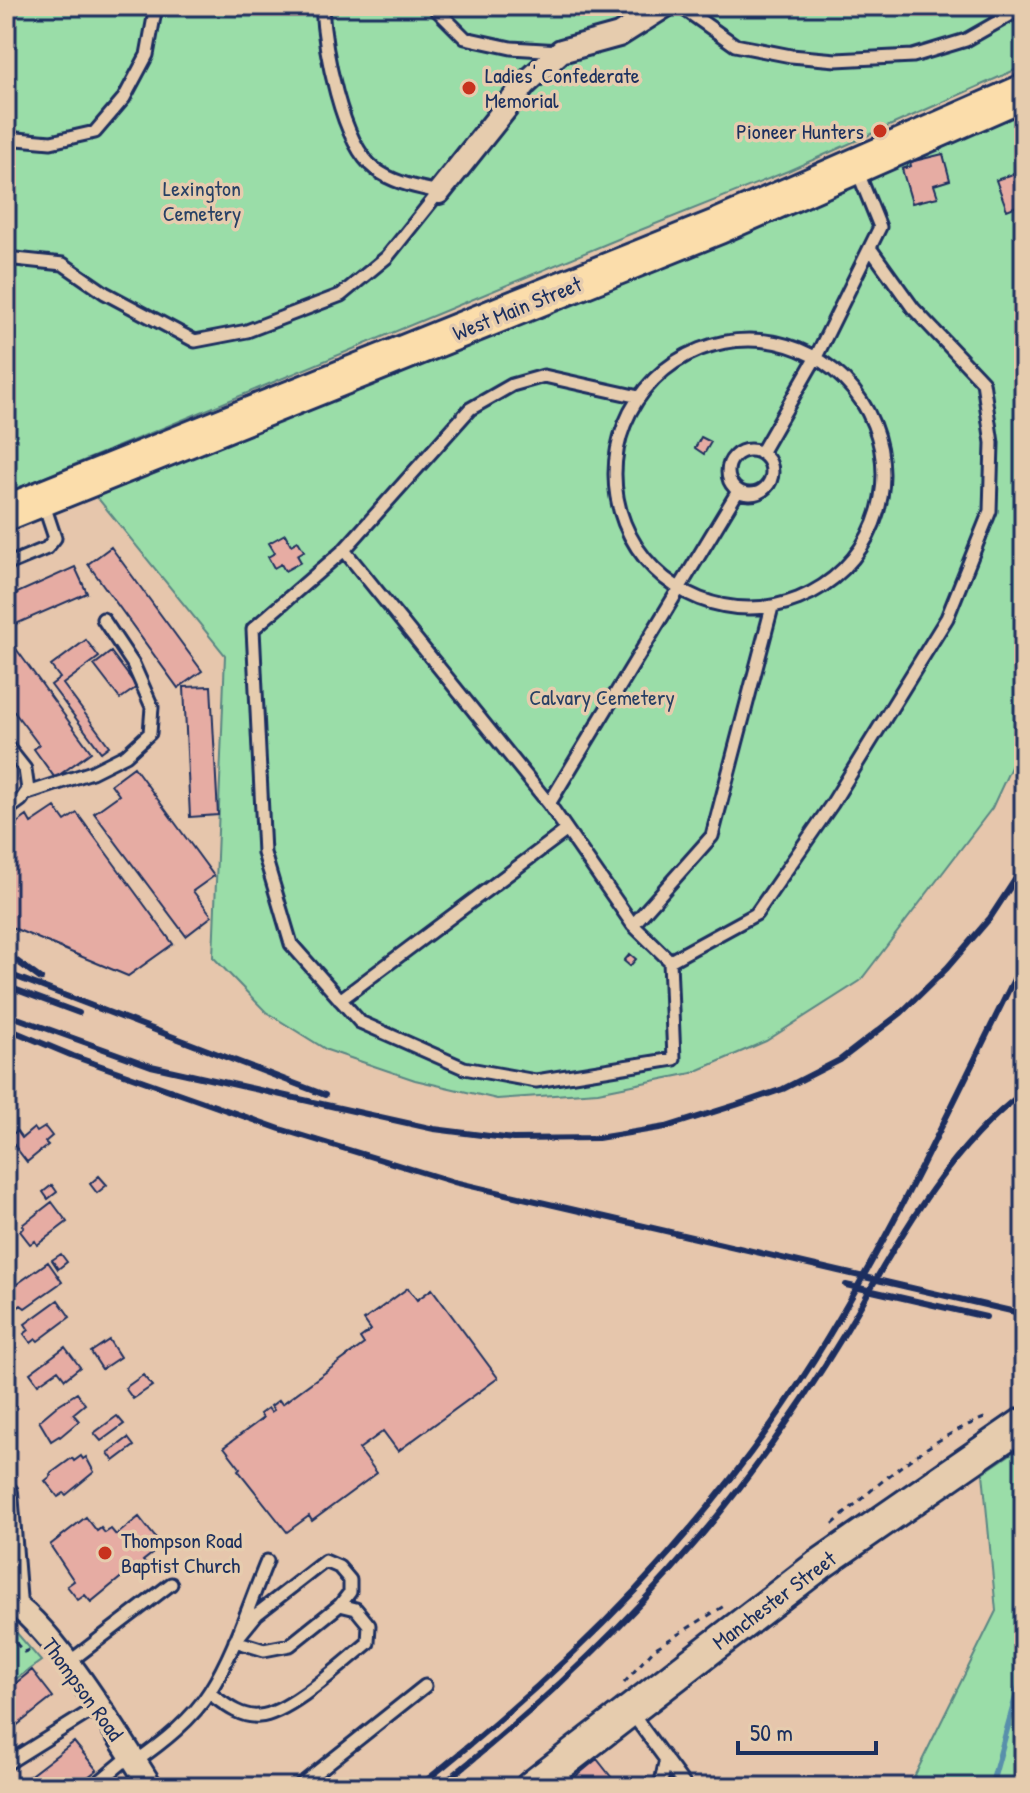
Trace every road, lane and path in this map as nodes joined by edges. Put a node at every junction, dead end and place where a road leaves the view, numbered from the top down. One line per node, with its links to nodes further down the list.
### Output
1 (156, 6): 9 (lane)
2 (322, 6): 11 (lane)
3 (433, 6): 7 (lane)
4 (665, 6): 7 (street)
5 (680, 6): 6 (lane)
6 (1024, 7)
7 (561, 51): 11 (street)
8 (1024, 92): 10 (main road, West Main Street)
9 (6, 138)
10 (855, 166): 12 (lane); 18 (main road, West Main Street)
11 (439, 192): 13 (lane)
12 (870, 248): 14 (lane); 31 (lane)
13 (6, 258)
14 (816, 357): 15 (lane); 16 (lane); 23 (lane)
15 (639, 397): 20 (lane); 22 (lane)
16 (761, 453): 17 (lane); 17 (lane)
17 (738, 491): 22 (lane)
18 (42, 498): 19 (main road, West Main Street); 21 (lane)
19 (6, 513)
20 (344, 550): 27 (lane); 32 (lane)
21 (6, 565)
22 (679, 589): 23 (lane); 27 (lane)
23 (772, 607): 30 (lane)
24 (103, 619): 26 (lane)
25 (6, 745): 26 (lane)
26 (25, 794): 28 (lane)
27 (549, 804): 29 (lane)
28 (6, 811)
29 (567, 830): 30 (lane); 32 (lane)
30 (633, 925): 31 (lane)
31 (670, 961): 32 (lane)
32 (340, 1000)
33 (1024, 1423): 44 (main road, Manchester Street)
34 (6, 1493): 37 (street)
35 (267, 1561): 39 (lane)
36 (171, 1584): 40 (lane)
37 (11, 1602): 40 (street, Thompson Road)
38 (340, 1605): 39 (lane); 39 (lane); 42 (lane)
39 (235, 1641): 42 (lane)
40 (68, 1664): 43 (street, Thompson Road)
41 (425, 1686): 50 (lane)
42 (209, 1693): 45 (lane)
43 (99, 1706): 45 (street, Thompson Road); 47 (lane)
44 (630, 1710): 46 (lane); 51 (main road, Manchester Street)
45 (133, 1759): 48 (lane); 49 (street, Thompson Road)
46 (666, 1759): 52 (lane); 53 (lane)
47 (6, 1764)
48 (93, 1787)
49 (151, 1787)
50 (298, 1787)
51 (531, 1787)
52 (660, 1787)
53 (686, 1787)

